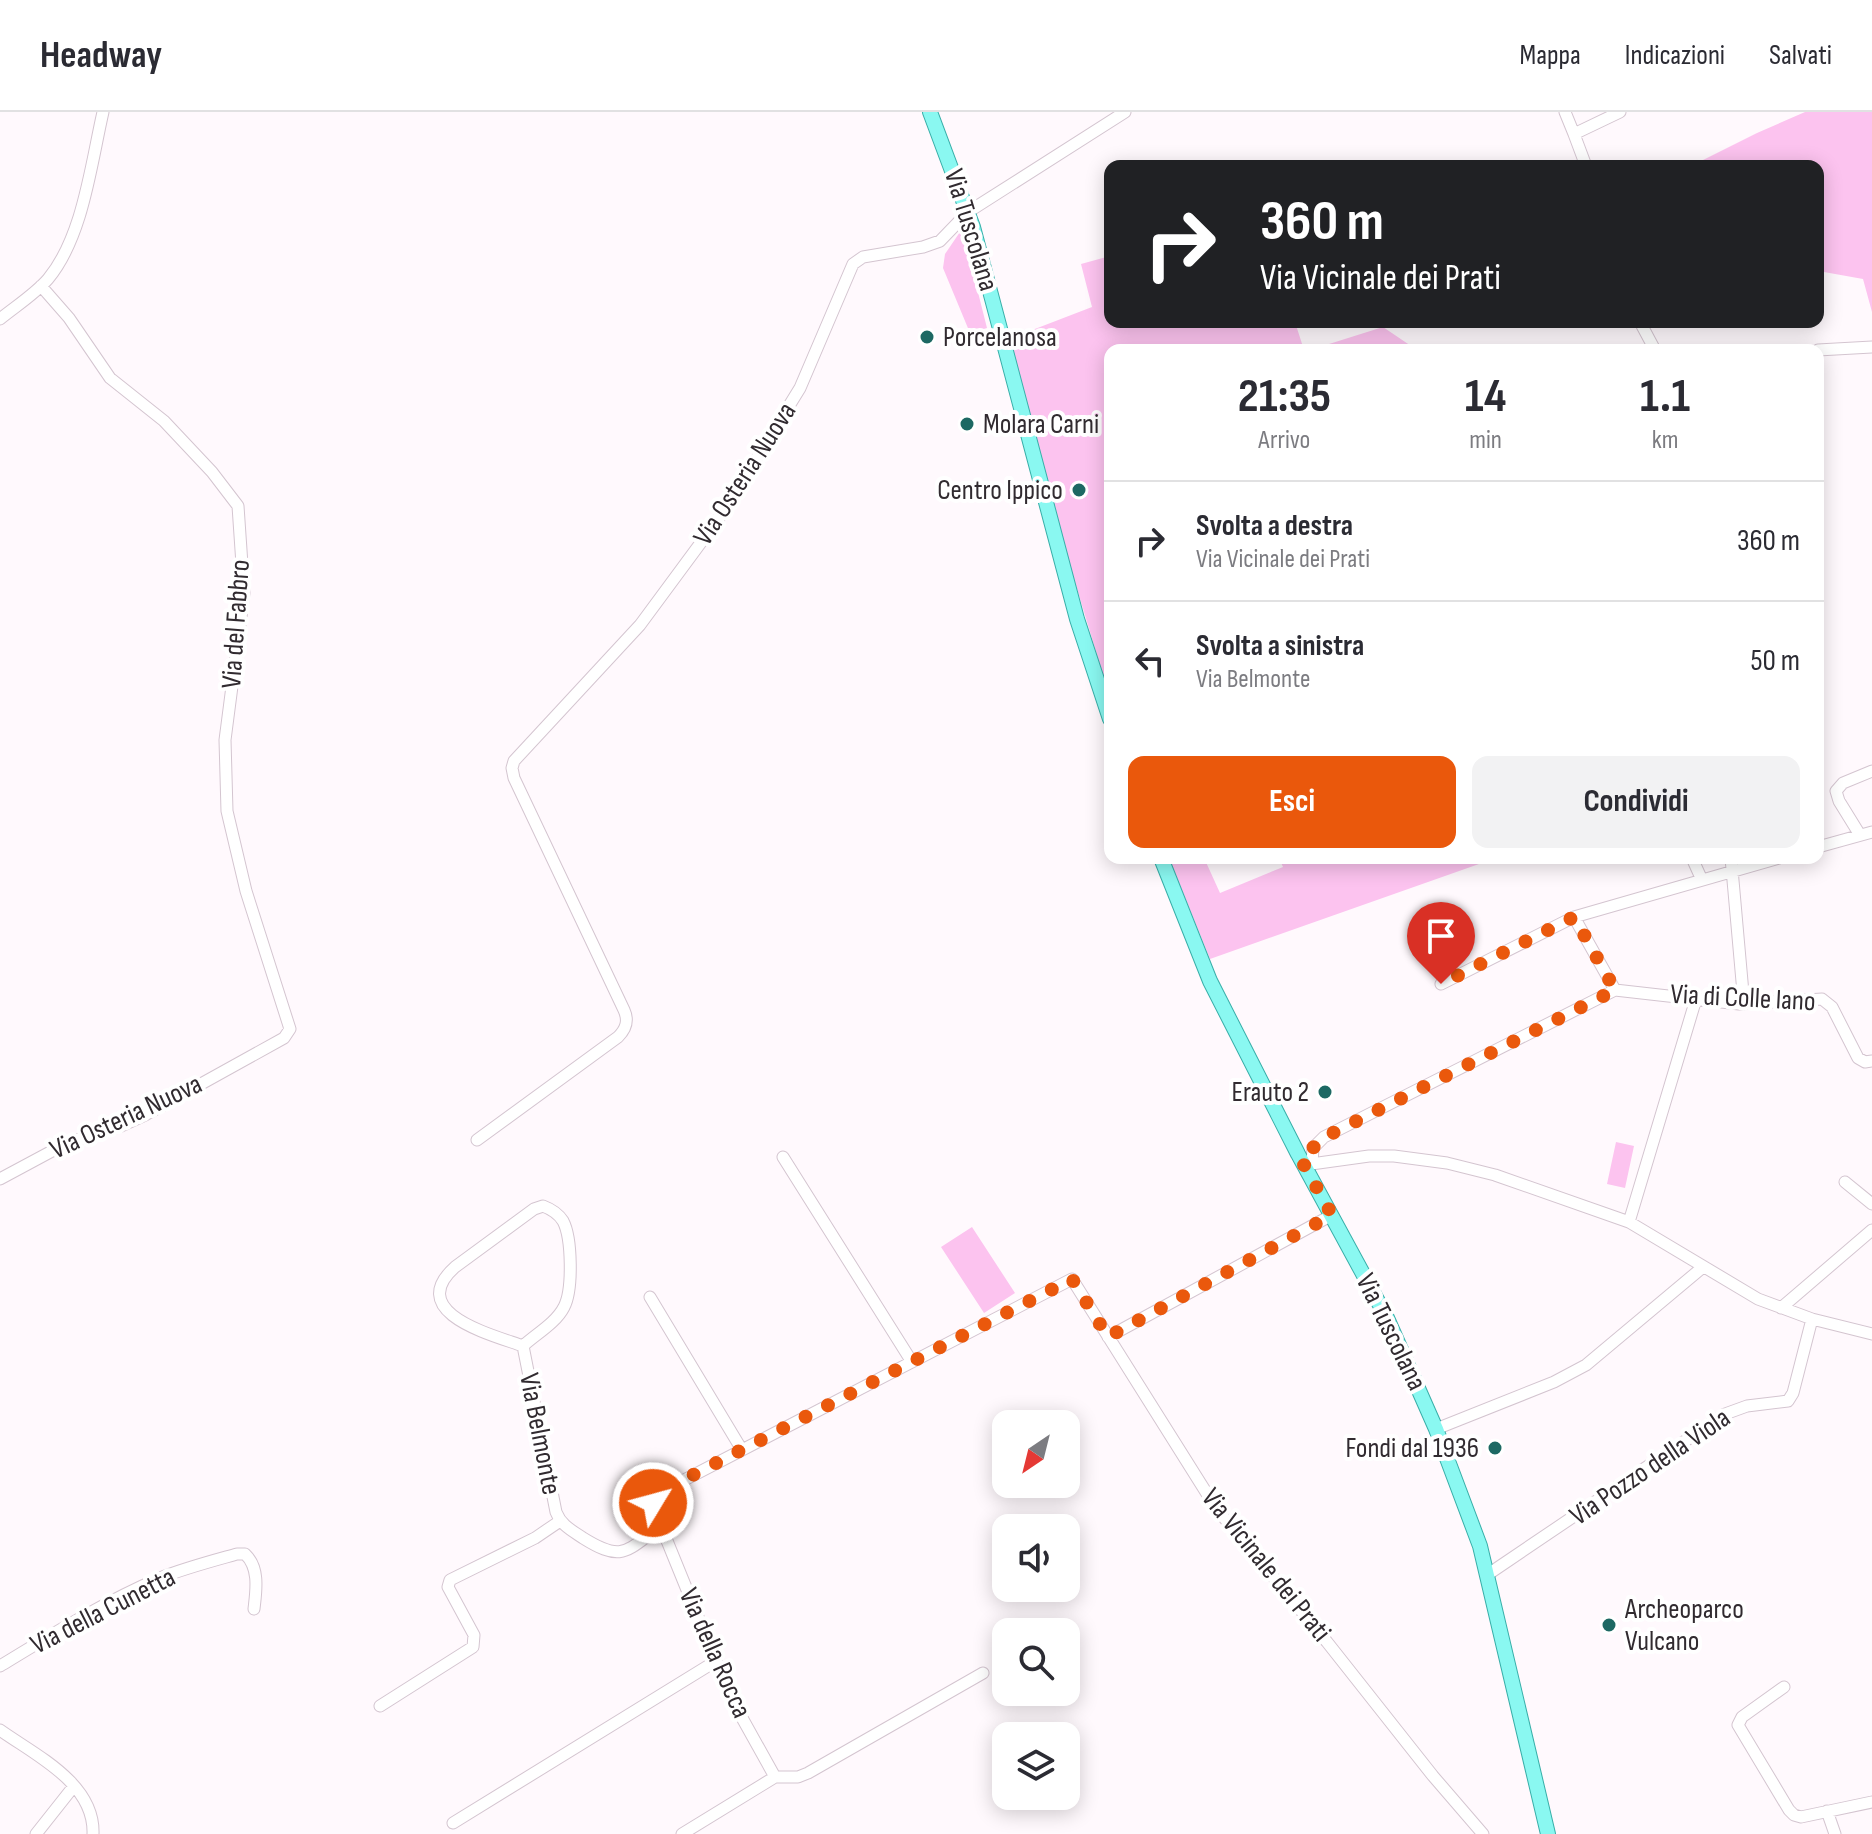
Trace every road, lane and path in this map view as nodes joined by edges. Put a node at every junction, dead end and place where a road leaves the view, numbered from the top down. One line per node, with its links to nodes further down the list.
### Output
1 (103, 112): 9 (street)
2 (930, 112): 8 (main road, Via Tuscolana)
3 (1125, 112): 8 (street)
4 (1565, 112): 6 (street)
5 (1620, 112): 6 (street)
6 (1574, 134): 7 (street)
7 (1584, 160)
8 (968, 212): 13 (main road, Via Tuscolana); 30 (street, Via Osteria Nuova)
9 (41, 286): 10 (street); 28 (street, Via del Fabbro)
10 (0, 319)
11 (1872, 347): 12 (street)
12 (1824, 350)
13 (1104, 701)
14 (1872, 771): 15 (street)
15 (1866, 834): 16 (street)
16 (1824, 845)
17 (1163, 864): 32 (main road, Via Tuscolana)
18 (1695, 864): 22 (street)
19 (1731, 864): 21 (street)
20 (1757, 864): 21 (street)
21 (1732, 871): 22 (street); 27 (street)
22 (1702, 880): 23 (street)
23 (1574, 917): 24 (street); 25 (street)
24 (1441, 984)
25 (1615, 990): 26 (street, Via di Colle Iano); 32 (street)
26 (1696, 999): 27 (street, Via di Colle Iano); 37 (street)
27 (1744, 1004): 29 (street, Via di Colle Iano)
28 (290, 1029): 33 (street, Via Osteria Nuova)
29 (1872, 1061)
30 (477, 1140)
31 (783, 1157): 46 (street)
32 (1308, 1164): 36 (main road, Via Tuscolana); 37 (street)
33 (0, 1179)
34 (1845, 1182): 35 (street)
35 (1872, 1204)
36 (1332, 1215): 44 (street); 47 (main road, Via Tuscolana)
37 (1629, 1222): 39 (street)
38 (1872, 1230): 41 (street)
39 (1703, 1267): 41 (street); 47 (street)
40 (650, 1297): 48 (street)
41 (1781, 1308): 42 (street)
42 (1812, 1319): 43 (street); 51 (street, Via Pozzo della Viola)
43 (1872, 1334)
44 (1108, 1337): 46 (street, Via Vicinale dei Prati); 67 (street, Via Vicinale dei Prati)
45 (523, 1346): 45 (street, Via Belmonte); 49 (street, Via Belmonte)
46 (912, 1362): 48 (street)
47 (1436, 1429): 51 (main road, Via Tuscolana)
48 (742, 1450): 50 (street)
49 (560, 1521): 50 (street, Via Belmonte); 57 (street, Via Belmonte)
50 (661, 1526): 53 (street, Via della Rocca)
51 (1487, 1575): 68 (main road, Via Tuscolana)
52 (254, 1609): 54 (street, Via della Cunetta)
53 (716, 1661): 59 (street, Via della Rocca); 63 (street)
54 (0, 1666)
55 (983, 1673): 59 (street)
56 (1784, 1687): 62 (street)
57 (380, 1706)
58 (0, 1730): 60 (street)
59 (775, 1777): 66 (street)
60 (74, 1786): 64 (street); 65 (street)
61 (1872, 1802): 62 (street)
62 (1827, 1811): 69 (street)
63 (453, 1823)
64 (36, 1834)
65 (93, 1834)
66 (682, 1834)
67 (1483, 1834)
68 (1548, 1834)
69 (1835, 1834)

